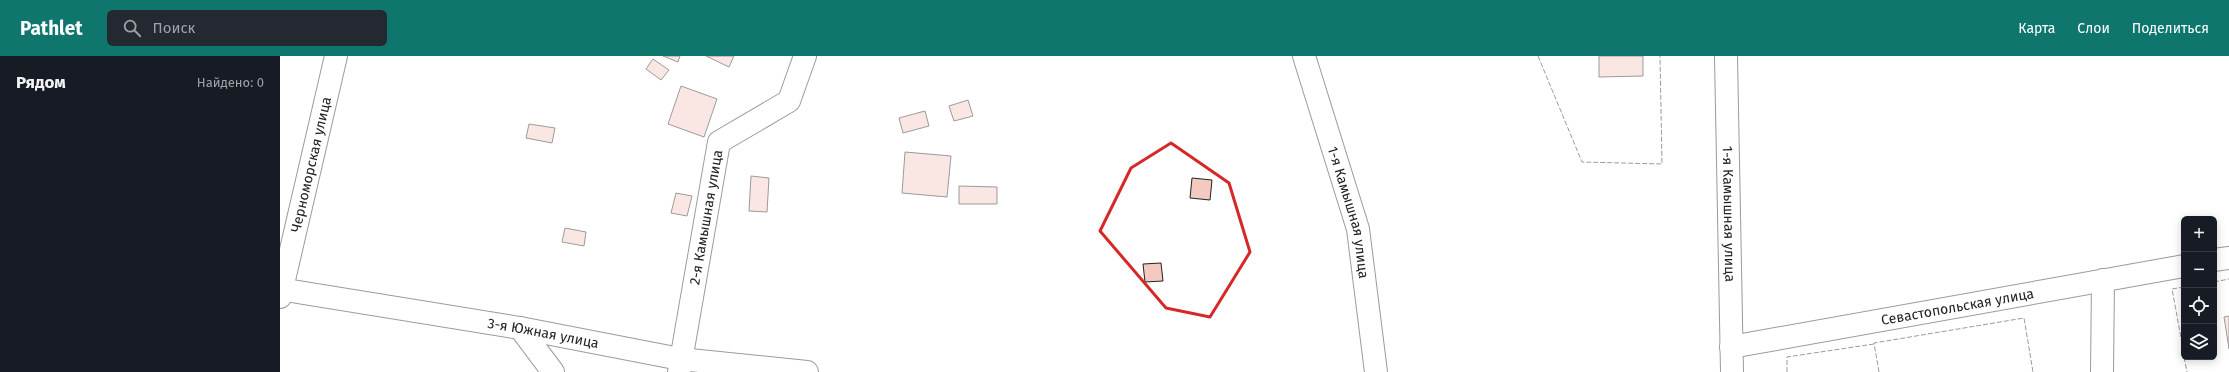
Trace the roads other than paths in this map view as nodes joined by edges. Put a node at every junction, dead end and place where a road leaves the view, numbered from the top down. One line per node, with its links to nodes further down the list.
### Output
1 (336, 56): 9 (street, Черноморская улица)
2 (805, 56): 12 (street, 2-я Камышная улица)
3 (1304, 56): 15 (street, 1-я Камышная улица)
4 (1726, 56): 11 (street, 1-я Камышная улица)
5 (2229, 258): 6 (street)
6 (2217, 260)
7 (2181, 267): 8 (street, Севастопольская улица)
8 (2103, 280): 11 (street, Севастопольская улица); 17 (street)
9 (280, 291): 10 (street, 3-я Южная улица)
10 (520, 328): 12 (street, 3-я Южная улица); 13 (street)
11 (1731, 347): 16 (street, 1-я Камышная улица)
12 (680, 365): 14 (street, 3-я Южная улица)
13 (553, 372)
14 (807, 372)
15 (1376, 372)
16 (1732, 372)
17 (2102, 372)

